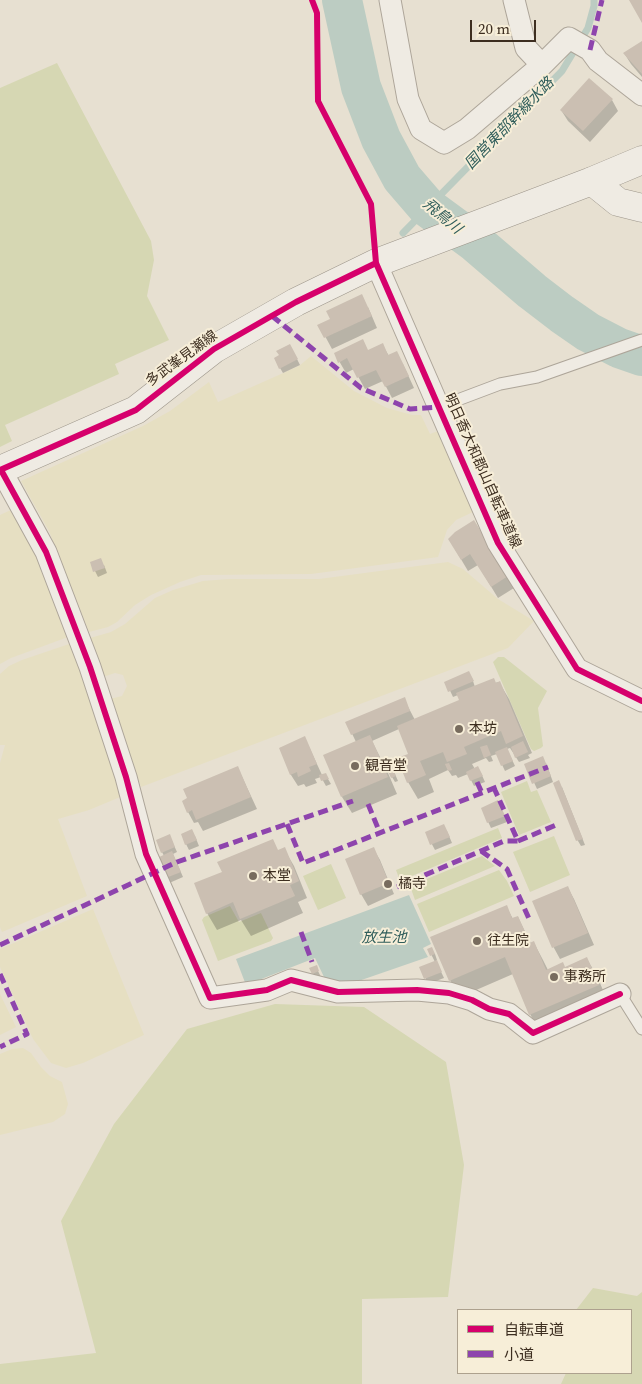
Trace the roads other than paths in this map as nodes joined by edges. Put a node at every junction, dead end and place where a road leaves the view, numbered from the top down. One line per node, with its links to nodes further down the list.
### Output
1 (390, 0): 3 (street)
2 (514, 0): 3 (street)
3 (542, 65): 4 (street)
4 (642, 94)
5 (642, 160): 6 (main road, 多武峯見瀬線)
6 (592, 181): 7 (main road); 8 (main road, 多武峯見瀬線)
7 (642, 208)
8 (376, 263): 10 (street, 明日香大和郡山自転車道線); 11 (main road, 多武峯見瀬線)
9 (642, 340): 10 (lane)
10 (439, 407): 12 (street, 明日香大和郡山自転車道線)
11 (0, 470): 13 (street)
12 (642, 701)
13 (620, 994): 14 (lane)
14 (642, 1028)

